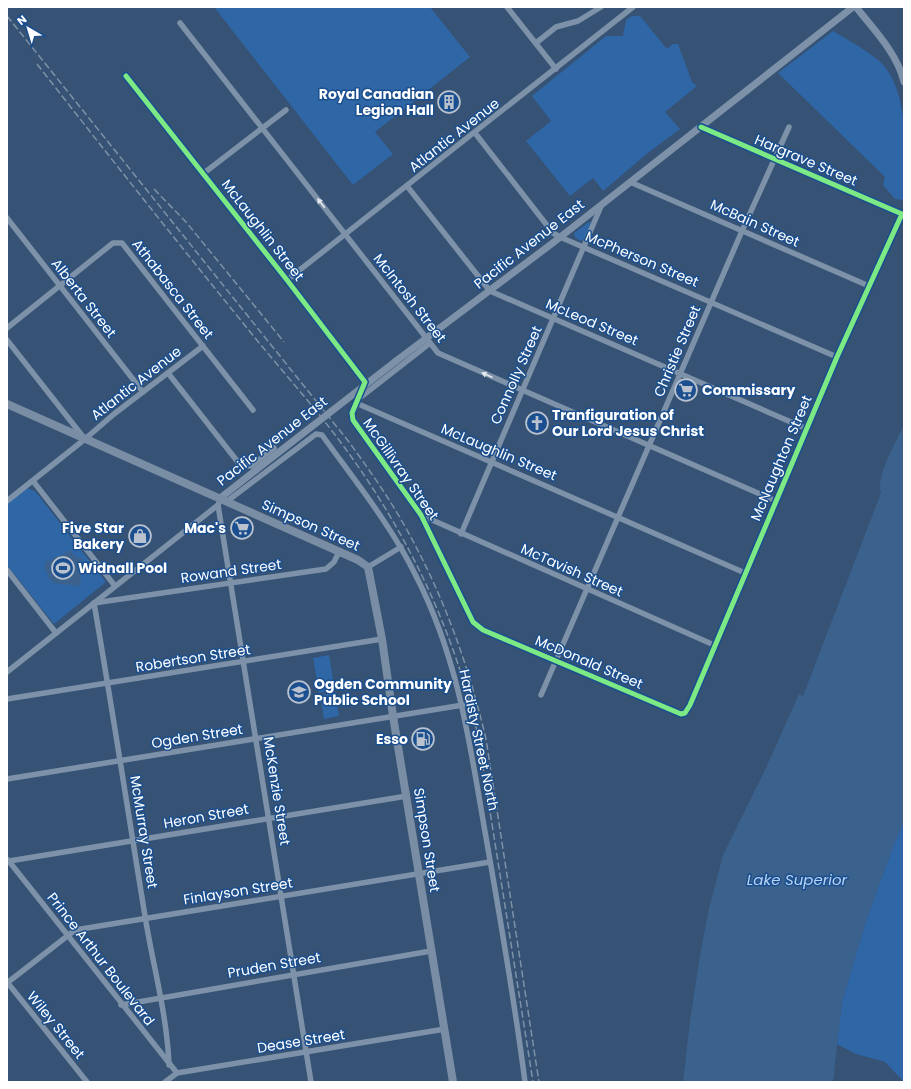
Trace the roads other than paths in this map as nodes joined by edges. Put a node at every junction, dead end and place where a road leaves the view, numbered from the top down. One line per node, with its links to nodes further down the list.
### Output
1 (507, 7): 6 (street)
2 (601, 7): 6 (street)
3 (633, 7): 7 (street, Atlantic Avenue)
4 (855, 7): 9 (street); 13 (street, Pacific Avenue East)
5 (180, 23): 12 (street, McIntosh Street)
6 (536, 43): 7 (street)
7 (556, 69): 14 (street, Atlantic Avenue)
8 (126, 76): 16 (street, McLaughlin Street)
9 (904, 82)
10 (286, 110): 12 (street)
11 (789, 127): 15 (street, Christie Street)
12 (262, 128): 16 (street); 23 (street, McIntosh Street, one-way to 12)
13 (701, 128): 15 (street, Hargrave Street); 17 (street, Pacific Avenue East)
14 (475, 133): 18 (street, Atlantic Avenue); 24 (street, McPherson Street)
15 (774, 160): 20 (street, Hargrave Street); 22 (street, Christie Street)
16 (204, 173): 26 (street, McLaughlin Street)
17 (630, 182): 19 (street, Pacific Avenue East); 22 (street, McBain Street)
18 (407, 186): 23 (street, Atlantic Avenue); 29 (street, McLeod Street)
19 (602, 204): 24 (street, Pacific Avenue East); 25 (street, Connolly Street)
20 (902, 214): 28 (street, McNaughton Street)
21 (7, 218): 27 (street, Alberta Street)
22 (742, 231): 28 (street, McBain Street); 30 (street, Christie Street)
23 (345, 234): 26 (street, Atlantic Avenue); 34 (street, McIntosh Street)
24 (560, 237): 25 (street, McPherson Street); 29 (street, Pacific Avenue East)
25 (585, 247): 30 (street, McPherson Street); 31 (street, Connolly Street)
26 (287, 280): 41 (street, McLaughlin Street)
27 (60, 286): 32 (street); 35 (street, Athabasca Street); 40 (street, Alberta Street)
28 (869, 286): 36 (street, McNaughton Street)
29 (490, 291): 31 (street, McLeod Street); 34 (street, Pacific Avenue East)
30 (711, 302): 36 (street, McPherson Street); 38 (street, Christie Street)
31 (554, 319): 38 (street, McLeod Street); 39 (street, Connolly Street)
32 (7, 328)
33 (7, 340): 45 (street)
34 (428, 340): 39 (street, McIntosh Street, one-way to 34); 41 (street); 52 (street, Pacific Avenue East, bridge)
35 (203, 346): 37 (street, Atlantic Avenue); 43 (street, Athabasca Street)
36 (837, 357): 44 (street, McNaughton Street)
37 (168, 373): 40 (street, Atlantic Avenue); 47 (street)
38 (680, 374): 44 (street, McLeod Street); 46 (street, Christie Street)
39 (522, 391): 46 (street, McIntosh Street); 48 (street, Connolly Street)
40 (143, 392): 45 (street, Atlantic Avenue)
41 (356, 401): 48 (street, McLaughlin Street); 53 (street, McGillivray Street)
42 (7, 404): 45 (main road, Simpson Street)
43 (253, 410)
44 (808, 429): 51 (street, McNaughton Street)
45 (86, 439): 49 (street, Atlantic Avenue); 52 (main road, Simpson Street)
46 (649, 445): 51 (street, McIntosh Street); 54 (street, Christie Street)
47 (274, 448)
48 (491, 462): 54 (street, McLaughlin Street); 55 (street, Connolly Street)
49 (33, 481): 50 (street, Atlantic Avenue); 62 (street)
50 (7, 501)
51 (776, 501): 60 (street, McNaughton Street)
52 (221, 502): 56 (street, Hardisty Street North); 57 (main road, Simpson Street); 61 (street, McKenzie Street); 62 (street)
53 (421, 515): 55 (street, McTavish Street); 65 (street, McGillivray Street)
54 (618, 517): 60 (street, McLaughlin Street); 63 (street, Christie Street)
55 (461, 534): 63 (street, McTavish Street)
56 (401, 547): 58 (street); 75 (street, Hardisty Street North)
57 (339, 552): 58 (main road, Simpson Street); 61 (street, Rowand Street)
58 (368, 567): 67 (main road, Simpson Street)
59 (7, 570): 66 (street)
60 (745, 573): 68 (street, McNaughton Street)
61 (231, 583): 64 (street, Rowand Street); 70 (street, McKenzie Street)
62 (115, 586): 64 (street)
63 (586, 589): 68 (street, McTavish Street); 69 (street, Christie Street)
64 (94, 603): 66 (street); 72 (street, McMurray Street)
65 (483, 630): 69 (street, McDonald Street)
66 (56, 633): 71 (street)
67 (382, 639): 70 (street, Robertson Street); 77 (main road, Simpson Street)
68 (714, 645): 76 (street, McNaughton Street)
69 (556, 660): 73 (street, Christie Street); 76 (street, McDonald Street)
70 (244, 662): 72 (street, Robertson Street); 78 (street, McKenzie Street)
71 (7, 672)
72 (108, 683): 74 (street, Robertson Street); 79 (street, McMurray Street)
73 (541, 695)
74 (7, 699)
75 (463, 705): 77 (street, Ogden Street); 85 (street, Hardisty Street North)
76 (685, 713)
77 (393, 716): 78 (street, Ogden Street); 81 (main road, Simpson Street)
78 (256, 738): 79 (street, Ogden Street); 82 (street, McKenzie Street)
79 (120, 761): 80 (street, Ogden Street); 83 (street, McMurray Street)
80 (7, 779)
81 (407, 796): 82 (street, Heron Street); 86 (main road, Simpson Street)
82 (269, 817): 83 (street, Heron Street); 87 (street, McKenzie Street)
83 (134, 841): 84 (street, Heron Street); 88 (street, McMurray Street)
84 (8, 860): 89 (street, Prince Arthur Boulevard)
85 (490, 862): 86 (street, Finlayson Street); 103 (street, Hardisty Street North)
86 (419, 873): 87 (street, Finlayson Street); 90 (main road, Simpson Street)
87 (282, 896): 88 (street, Finlayson Street); 91 (street, McKenzie Street)
88 (145, 917): 89 (street, Finlayson Street); 93 (street, McMurray Street)
89 (68, 935): 92 (street, Finlayson Street); 94 (street, Prince Arthur Boulevard)
90 (431, 951): 91 (street, Pruden Street); 95 (main road, Simpson Street)
91 (294, 974): 93 (street, Pruden Street); 96 (street, McKenzie Street)
92 (7, 983): 99 (street, Wiley Street)
93 (161, 998): 94 (street, Pruden Street); 97 (street, McMurray Street)
94 (122, 1005): 97 (street, Prince Arthur Boulevard)
95 (444, 1029): 96 (street, Dease Street); 102 (main road, Simpson Street)
96 (306, 1052): 98 (street, Dease Street); 101 (street, McKenzie Street)
97 (169, 1065): 98 (street, Prince Arthur Boulevard)
98 (177, 1073): 100 (street, Dease Street)
99 (87, 1082)
100 (165, 1082)
101 (311, 1082)
102 (453, 1082)
103 (525, 1082)

